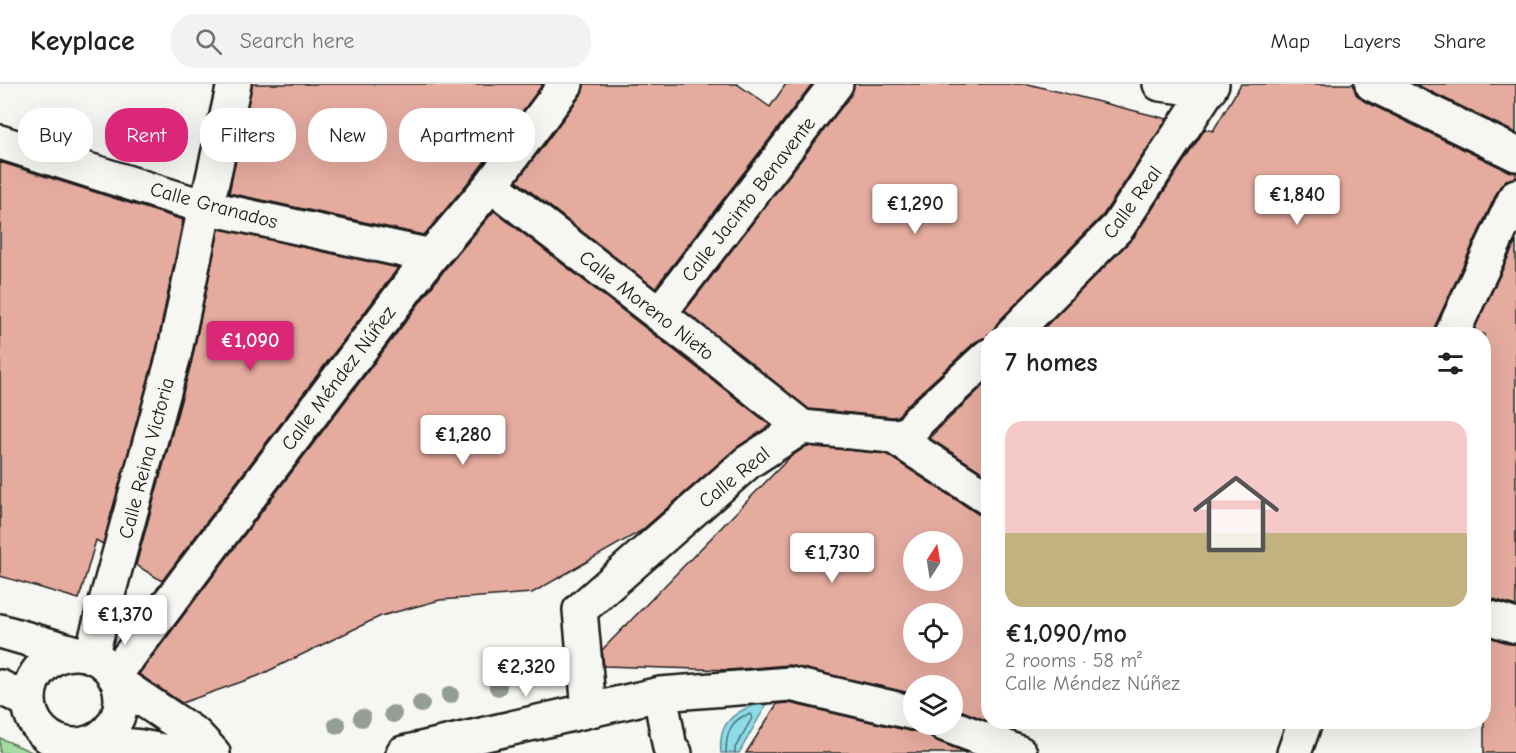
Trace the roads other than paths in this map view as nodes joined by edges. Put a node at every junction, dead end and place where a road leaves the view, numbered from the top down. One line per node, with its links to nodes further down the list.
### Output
1 (234, 84): 11 (street, Calle Reina Victoria)
2 (566, 84): 9 (street, Calle Méndez Núñez)
3 (836, 84): 13 (street, Calle Jacinto Benavente)
4 (1160, 84): 6 (street)
5 (1372, 84): 8 (street)
6 (1211, 87): 14 (street, Calle Real)
7 (0, 142): 11 (street, Calle Granados)
8 (1516, 154)
9 (491, 185): 12 (street, Calle Méndez Núñez); 13 (street, Calle Moreno Nieto)
10 (1516, 196): 15 (street)
11 (205, 207): 12 (street, Calle Granados); 23 (street, Calle Reina Victoria)
12 (431, 256): 23 (street, Calle Méndez Núñez)
13 (659, 314): 17 (street, Calle Moreno Nieto)
14 (1019, 327)
15 (1455, 327)
16 (981, 362): 18 (street)
17 (802, 427): 18 (street); 26 (street, Calle Real)
18 (892, 436): 19 (street)
19 (981, 493)
20 (1491, 618): 21 (street)
21 (1516, 626)
22 (0, 631): 23 (street)
23 (99, 667): 24 (street); 31 (street); 33 (street)
24 (14, 694): 31 (street)
25 (660, 694): 26 (street); 27 (street); 35 (street)
26 (589, 710): 30 (street)
27 (903, 710)
28 (1303, 729): 37 (street)
29 (963, 731): 36 (street)
30 (503, 741): 34 (street)
31 (94, 742): 32 (street)
32 (174, 753)
33 (213, 753)
34 (403, 753)
35 (675, 753)
36 (1020, 753)
37 (1294, 753)

